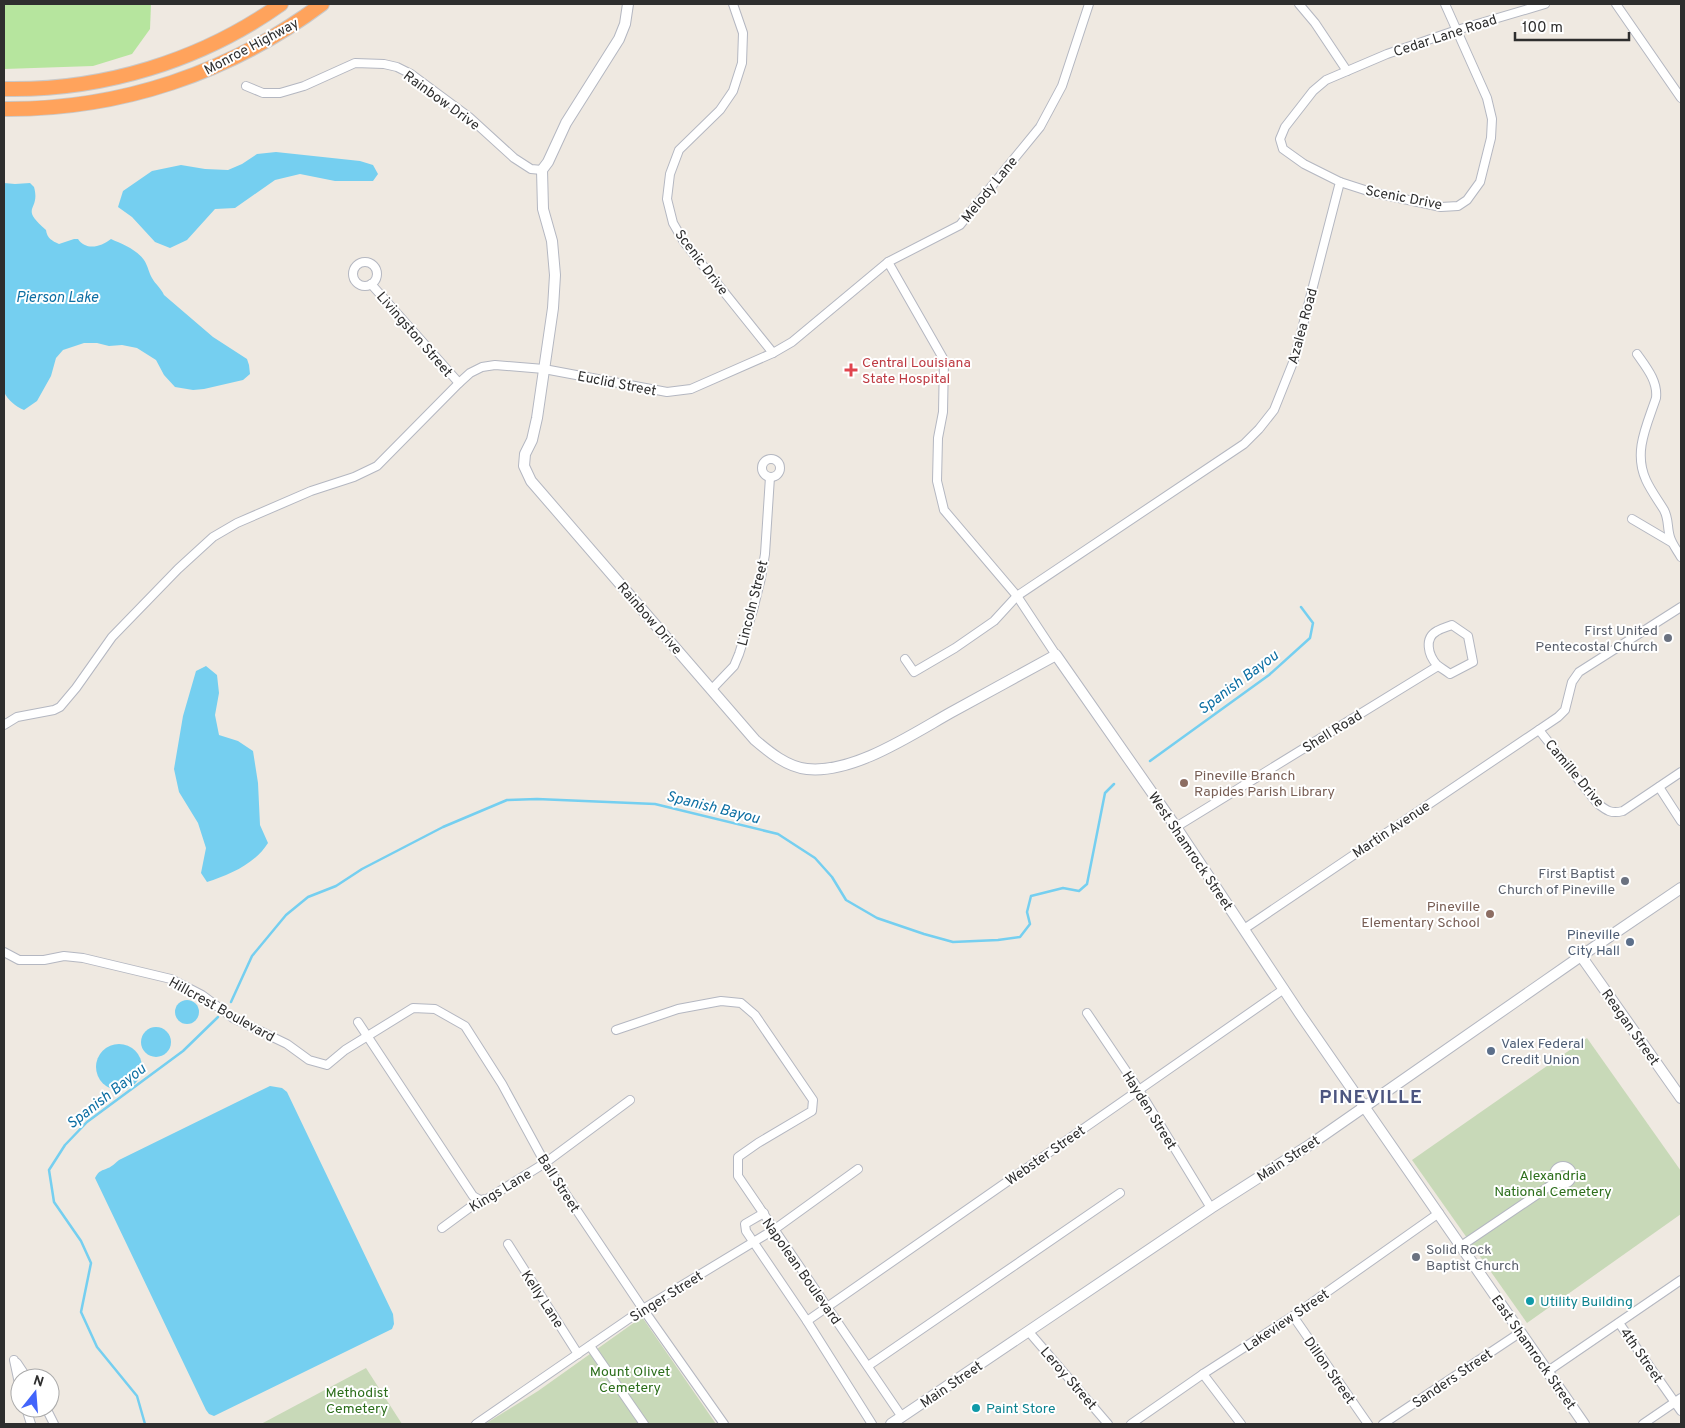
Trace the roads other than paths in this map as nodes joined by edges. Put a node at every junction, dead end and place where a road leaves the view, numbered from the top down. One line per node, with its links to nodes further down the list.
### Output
1 (281, 4): 13 (highway, Monroe Highway)
2 (322, 4): 15 (highway, Monroe Highway)
3 (628, 4): 16 (street)
4 (732, 4): 20 (street, Scenic Drive)
5 (1088, 4): 18 (street, Melody Lane)
6 (1299, 4): 11 (street)
7 (1445, 4): 10 (street, Scenic Drive)
8 (1545, 4): 10 (street, Cedar Lane Road)
9 (1616, 4): 14 (street)
10 (1457, 30): 11 (street, Cedar Lane Road); 17 (street, Scenic Drive)
11 (1347, 71): 17 (street)
12 (246, 86): 16 (street, Rainbow Drive)
13 (4, 89)
14 (1681, 98)
15 (4, 109)
16 (542, 170): 22 (street, Rainbow Drive)
17 (1340, 182): 28 (street, Azalea Road)
18 (888, 262): 20 (street, Melody Lane); 28 (street, West Shamrock Street)
19 (371, 284): 23 (street, Livingston Street)
20 (773, 353): 22 (street, Euclid Street)
21 (1637, 354): 26 (street)
22 (544, 368): 23 (street, Euclid Street); 33 (street, Rainbow Drive)
23 (459, 383): 34 (street, Euclid Street)
24 (770, 477): 33 (street, Lincoln Street)
25 (1632, 519): 26 (street)
26 (1671, 542): 27 (street)
27 (1681, 557)
28 (1017, 596): 30 (street, West Shamrock Street); 31 (street, Azalea Road)
29 (1681, 607): 35 (street, Martin Avenue)
30 (1056, 655): 33 (street, Rainbow Drive); 39 (street, West Shamrock Street)
31 (905, 659)
32 (1438, 666): 32 (street); 39 (street, Shell Road)
33 (712, 689)
34 (4, 725)
35 (1539, 730): 37 (street, Camille Drive); 41 (street, Martin Avenue)
36 (1681, 772): 37 (street)
37 (1659, 787): 38 (street)
38 (1681, 821)
39 (1176, 827): 41 (street, West Shamrock Street)
40 (1681, 888): 43 (street, Main Street)
41 (1244, 929): 44 (street, West Shamrock Street)
42 (4, 952): 48 (street, Hillcrest Boulevard)
43 (1581, 956): 50 (street, Reagan Street); 52 (street, Main Street)
44 (1284, 989): 49 (street, Webster Street); 52 (street, West Shamrock Street)
45 (1088, 1013): 49 (street, Hayden Street)
46 (358, 1022): 48 (street)
47 (616, 1030): 60 (street)
48 (368, 1036): 53 (street, Ball Street); 57 (street)
49 (1139, 1090): 58 (street, Hayden Street); 67 (street, Webster Street)
50 (1681, 1098)
51 (630, 1100): 53 (street, Kings Lane)
52 (1365, 1106): 58 (street, Main Street); 59 (street, East Shamrock Street)
53 (545, 1163): 57 (street, Kings Lane); 68 (street, Ball Street)
54 (858, 1169): 62 (street, Singer Street)
55 (1557, 1181): 65 (street)
56 (1120, 1193): 76 (street)
57 (480, 1200): 61 (street, Kings Lane)
58 (1211, 1208): 72 (street, Main Street)
59 (1439, 1213): 65 (street, East Shamrock Street); 69 (street, Lakeview Street)
60 (764, 1214): 62 (street, Napolean Boulevard); 63 (street, Napolean Boulevard)
61 (442, 1228)
62 (775, 1229): 63 (street, Singer Street); 67 (street, Napolean Boulevard)
63 (753, 1242): 68 (street, Singer Street); 70 (street, Napolean Boulevard)
64 (508, 1244): 75 (street, Kelly Lane)
65 (1461, 1246): 73 (street, East Shamrock Street)
66 (1681, 1280): 71 (street)
67 (828, 1307): 70 (street, Webster Street); 76 (street, Napolean Boulevard)
68 (643, 1310): 74 (street, Singer Street); 86 (street, Ball Street)
69 (1293, 1316): 80 (street, Lakeview Street); 92 (street, Dillon Street)
70 (807, 1322): 87 (street, Napolean Boulevard)
71 (1619, 1323): 79 (street); 81 (street, 4th Street)
72 (1029, 1332): 83 (street, Main Street); 89 (street, Leroy Street)
73 (1521, 1332): 79 (street, East Shamrock Street); 93 (street, Sanders Street)
74 (590, 1346): 75 (street, Singer Street); 85 (street)
75 (578, 1354): 84 (street, Singer Street)
76 (868, 1366): 83 (street, Napolean Boulevard)
77 (16, 1368): 78 (street)
78 (20, 1368)
79 (1548, 1371): 94 (street, East Shamrock Street)
80 (1203, 1374): 90 (street, Lakeview Street); 91 (street)
81 (1678, 1400): 82 (street, 4th Street); 95 (street)
82 (1681, 1411)
83 (902, 1417): 88 (street, Main Street)
84 (476, 1424)
85 (644, 1424)
86 (724, 1424)
87 (872, 1424)
88 (892, 1424)
89 (1108, 1424)
90 (1131, 1424)
91 (1241, 1424)
92 (1368, 1424)
93 (1383, 1424)
94 (1584, 1424)
95 (1643, 1424)

